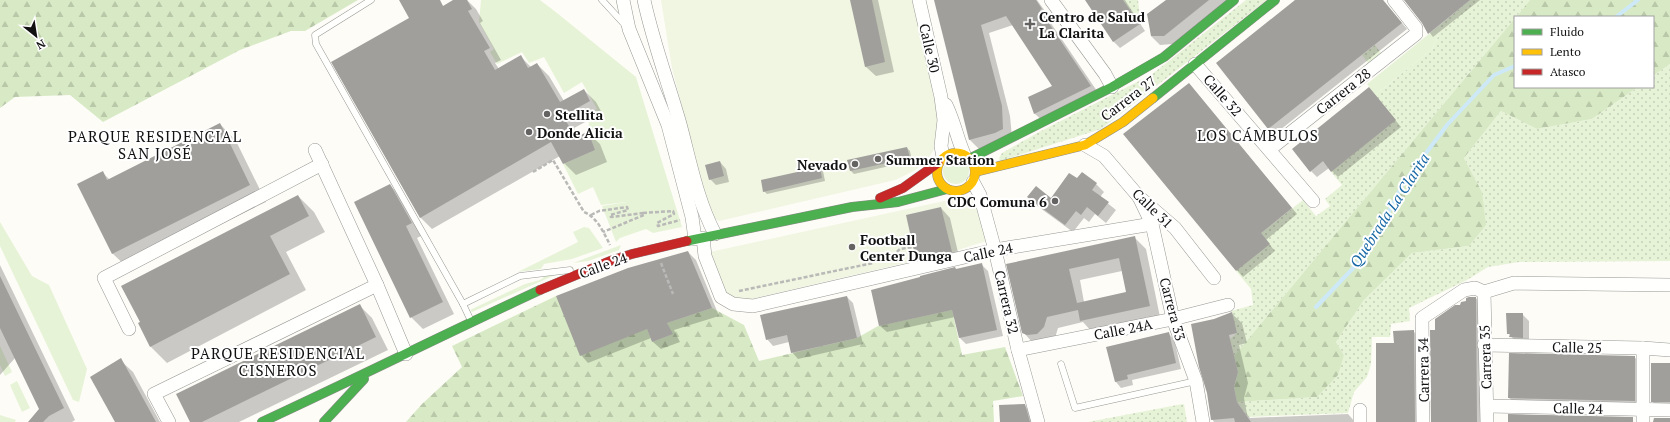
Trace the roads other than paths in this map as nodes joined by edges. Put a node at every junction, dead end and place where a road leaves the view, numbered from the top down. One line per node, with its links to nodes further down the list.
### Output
1 (371, 0): 33 (lane)
2 (602, 0): 10 (lane)
3 (623, 0): 10 (street)
4 (644, 0): 26 (street)
5 (919, 0): 13 (street, Calle 30)
6 (1051, 0): 12 (street)
7 (1234, 0): 12 (street, Carrera 27)
8 (1275, 0): 11 (street, Carrera 27)
9 (1394, 0): 15 (street, Carrera 28)
10 (629, 29): 26 (street)
11 (1195, 64): 14 (street, Carrera 27); 15 (street, Calle 32)
12 (1112, 87): 17 (street, Carrera 27)
13 (941, 97): 17 (street, Calle 30); 18 (street, Calle 30)
14 (1085, 145): 20 (street, Carrera 27); 22 (street, Calle 31)
15 (1270, 149): 23 (street, Calle 32)
16 (315, 150): 19 (street)
17 (967, 156): 18 (street); 20 (street)
18 (940, 160): 21 (street); 24 (street)
19 (322, 164): 30 (street); 37 (street)
20 (974, 177): 21 (street); 27 (street, Carrera 32)
21 (947, 189): 24 (street)
22 (1140, 197): 25 (street, Carrera 33); 29 (street, Calle 31)
23 (1313, 200)
24 (852, 207): 26 (street, Calle 24)
25 (1152, 224): 27 (street, Calle 24); 35 (street, Carrera 33)
26 (704, 237): 27 (street, Calle 24); 28 (street, Calle 24)
27 (995, 250): 40 (street, Carrera 32)
28 (587, 270): 33 (lane); 36 (street, Calle 24)
29 (1214, 278)
30 (377, 285): 42 (street); 49 (street)
31 (1670, 285): 32 (street)
32 (1484, 292): 38 (street, Carrera 35); 54 (street, Carrera 34)
33 (463, 304): 36 (lane)
34 (1228, 305): 35 (street, Calle 24A)
35 (1174, 319): 40 (street, Calle 24A); 45 (street, Carrera 33)
36 (472, 322): 42 (street, Calle 24)
37 (129, 329)
38 (1484, 345): 39 (street, Calle 25); 46 (street, Carrera 35)
39 (1644, 348): 41 (street, Calle 25); 48 (street)
40 (1018, 350): 52 (street, Carrera 32)
41 (1670, 350)
42 (406, 354): 44 (street, Calle 24)
43 (1061, 364): 45 (lane)
44 (370, 372): 50 (street, Calle 24); 51 (street)
45 (1196, 381): 53 (street, Carrera 33)
46 (1487, 406): 48 (street, Calle 24); 55 (street, Carrera 35)
47 (1670, 410): 48 (street, Calle 24)
48 (1643, 416)
49 (169, 422)
50 (262, 422)
51 (324, 422)
52 (1038, 422)
53 (1203, 422)
54 (1423, 422)
55 (1487, 422)

